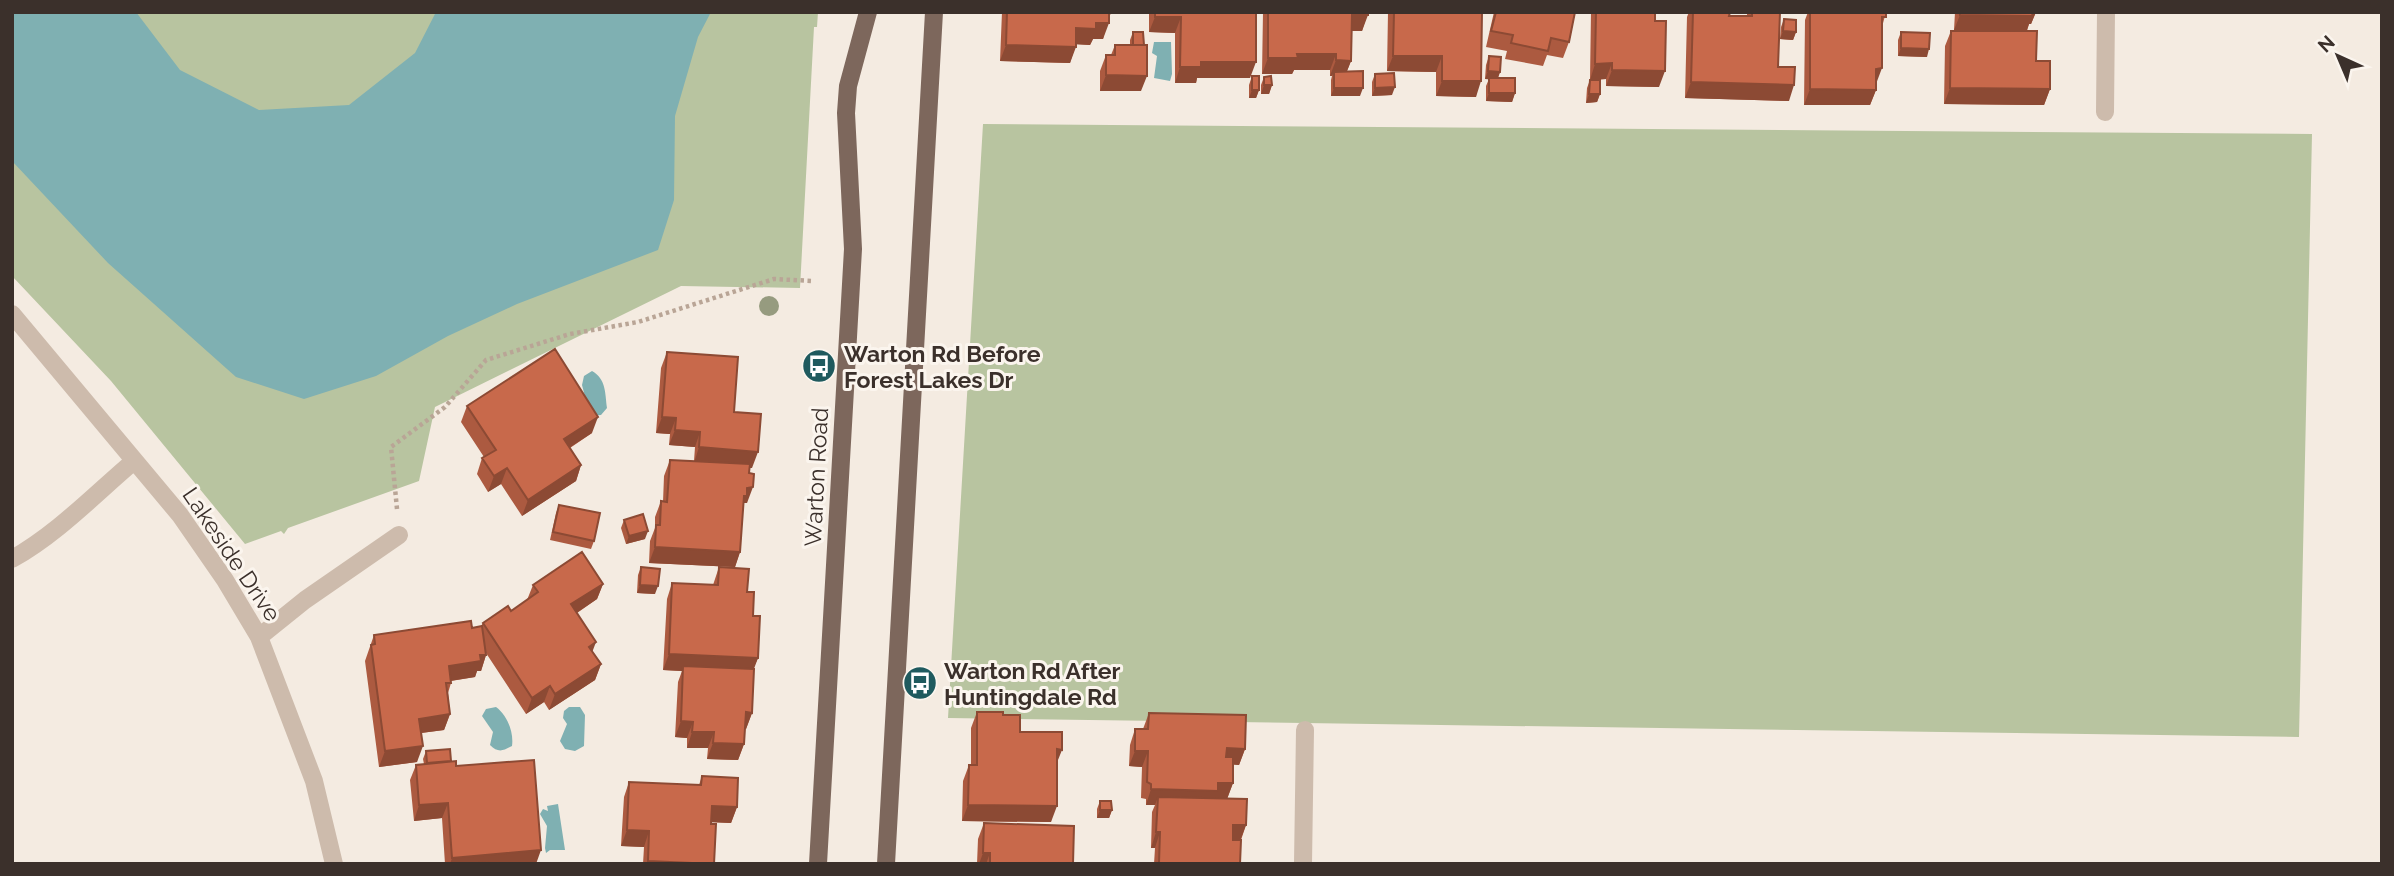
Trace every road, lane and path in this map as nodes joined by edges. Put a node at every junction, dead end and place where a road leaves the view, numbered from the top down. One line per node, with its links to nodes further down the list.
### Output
1 (868, 12): 13 (main road, Warton Road)
2 (934, 12): 14 (main road)
3 (2106, 12): 4 (street)
4 (2105, 112)
5 (813, 281): 8 (path)
6 (12, 314): 7 (street, Lakeside Drive)
7 (134, 461): 9 (street); 10 (street, Lakeside Drive)
8 (399, 535): 10 (street)
9 (12, 559)
10 (259, 638): 12 (street, Lakeside Drive)
11 (1306, 730): 15 (street)
12 (334, 864)
13 (818, 864)
14 (886, 864)
15 (1303, 864)

